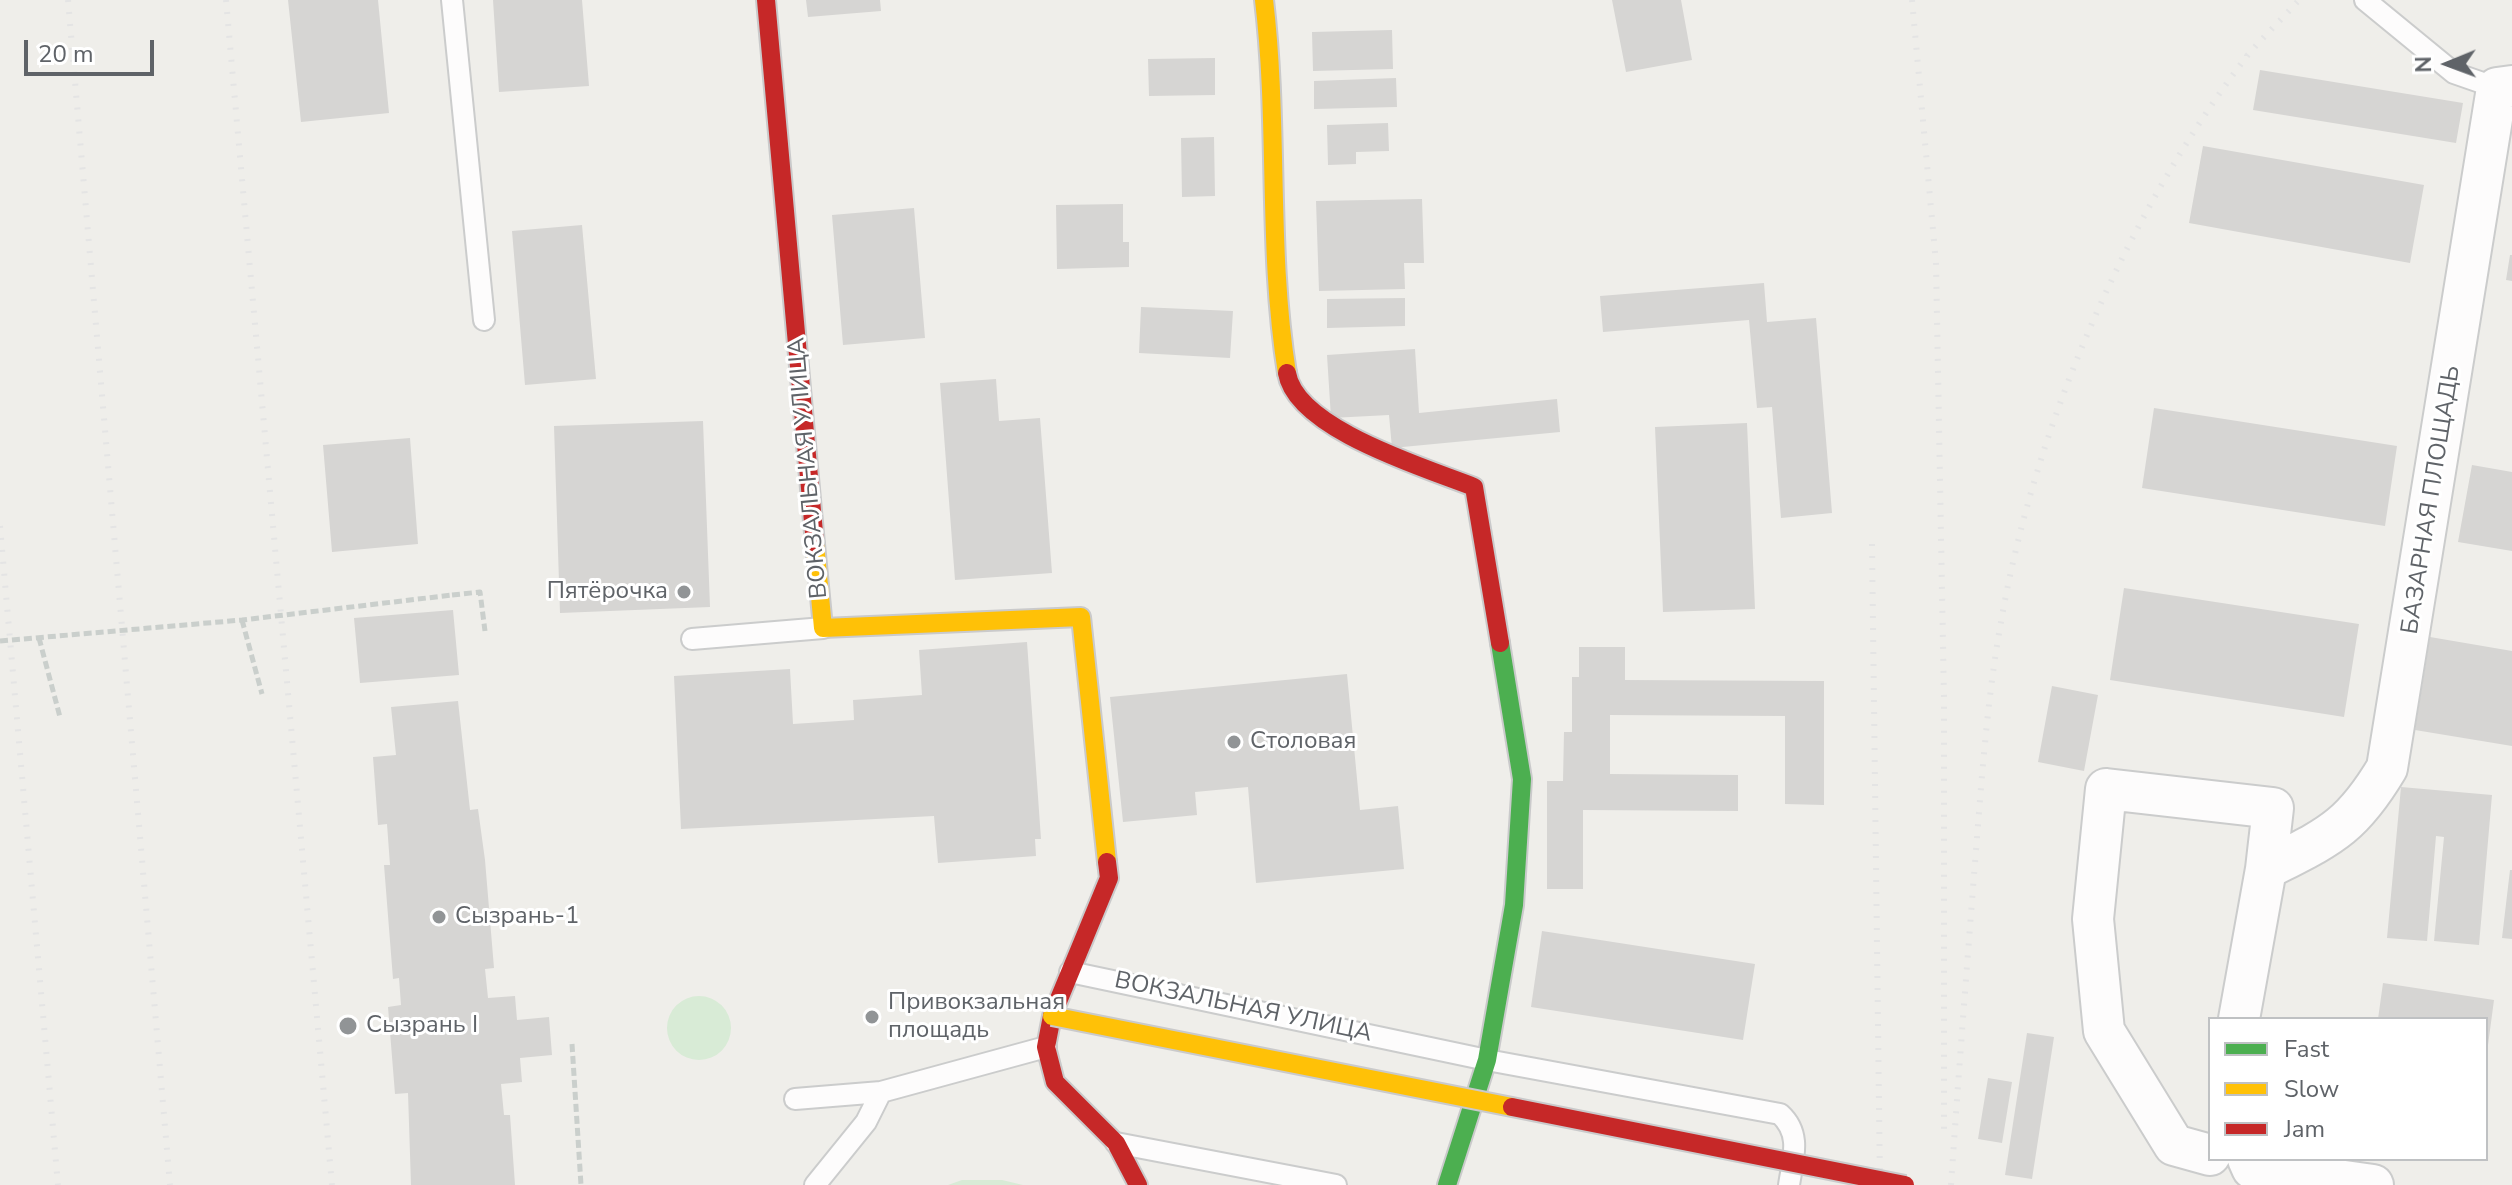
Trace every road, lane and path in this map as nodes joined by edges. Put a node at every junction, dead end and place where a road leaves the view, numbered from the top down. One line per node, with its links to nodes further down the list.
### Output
1 (452, 0): 6 (lane)
2 (766, 0): 8 (street, ВОКЗАЛЬНАЯ УЛИЦА)
3 (1264, 0): 21 (street)
4 (2365, 0): 5 (lane)
5 (2504, 87): 15 (street, БАЗАРНАЯ ПЛОЩАДЬ)
6 (484, 320)
7 (242, 620): 9 (path, bridge); 10 (path, bridge); 13 (path)
8 (823, 628): 11 (lane); 16 (street, ВОКЗАЛЬНАЯ УЛИЦА)
9 (485, 631)
10 (39, 638): 12 (path, bridge); 14 (path)
11 (692, 639)
12 (0, 641)
13 (262, 694)
14 (60, 717)
15 (2266, 869): 18 (street); 25 (street)
16 (1070, 972): 17 (street); 21 (lane, ВОКЗАЛЬНАЯ УЛИЦА)
17 (1052, 1016): 20 (street); 33 (street, bridge)
18 (2239, 1017)
19 (572, 1044): 27 (path)
20 (1046, 1047): 22 (lane); 24 (street)
21 (1487, 1060): 31 (street); 32 (lane, ВОКЗАЛЬНАЯ УЛИЦА)
22 (881, 1092): 23 (lane); 28 (lane)
23 (795, 1099)
24 (1116, 1143): 29 (street); 30 (lane)
25 (2208, 1154)
26 (2243, 1168): 34 (street)
27 (581, 1185)
28 (815, 1185)
29 (1138, 1185)
30 (1336, 1185)
31 (1447, 1185)
32 (1789, 1185)
33 (1905, 1185)
34 (2373, 1185)

